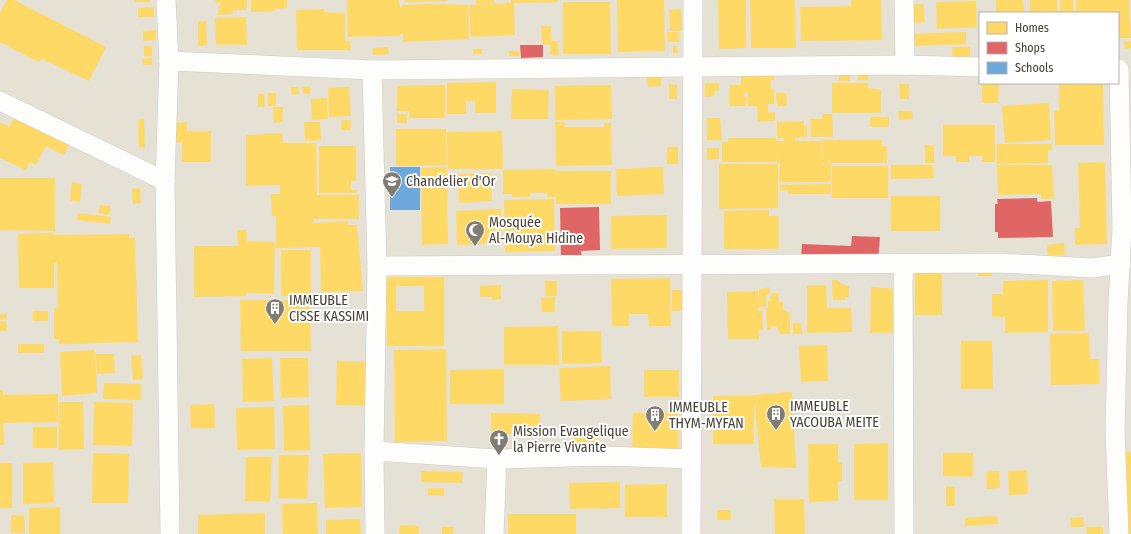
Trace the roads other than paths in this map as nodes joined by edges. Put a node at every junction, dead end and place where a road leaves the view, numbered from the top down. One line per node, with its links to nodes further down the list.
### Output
1 (166, 0): 4 (street)
2 (693, 0): 6 (street)
3 (904, 0): 5 (street)
4 (169, 61): 9 (street); 11 (street)
5 (905, 65): 6 (street); 7 (street)
6 (694, 67): 9 (street); 12 (street)
7 (979, 67)
8 (1123, 68): 14 (street)
9 (372, 70): 15 (street)
10 (0, 101): 11 (street)
11 (165, 181): 20 (street)
12 (692, 264): 13 (street); 15 (street); 18 (street)
13 (905, 264): 14 (street); 24 (street)
14 (1121, 264): 19 (street)
15 (377, 266): 16 (street)
16 (374, 451): 17 (street); 21 (street)
17 (497, 459): 18 (street); 22 (street)
18 (691, 459): 23 (street)
19 (1123, 523)
20 (170, 534)
21 (376, 534)
22 (494, 534)
23 (691, 534)
24 (904, 534)

